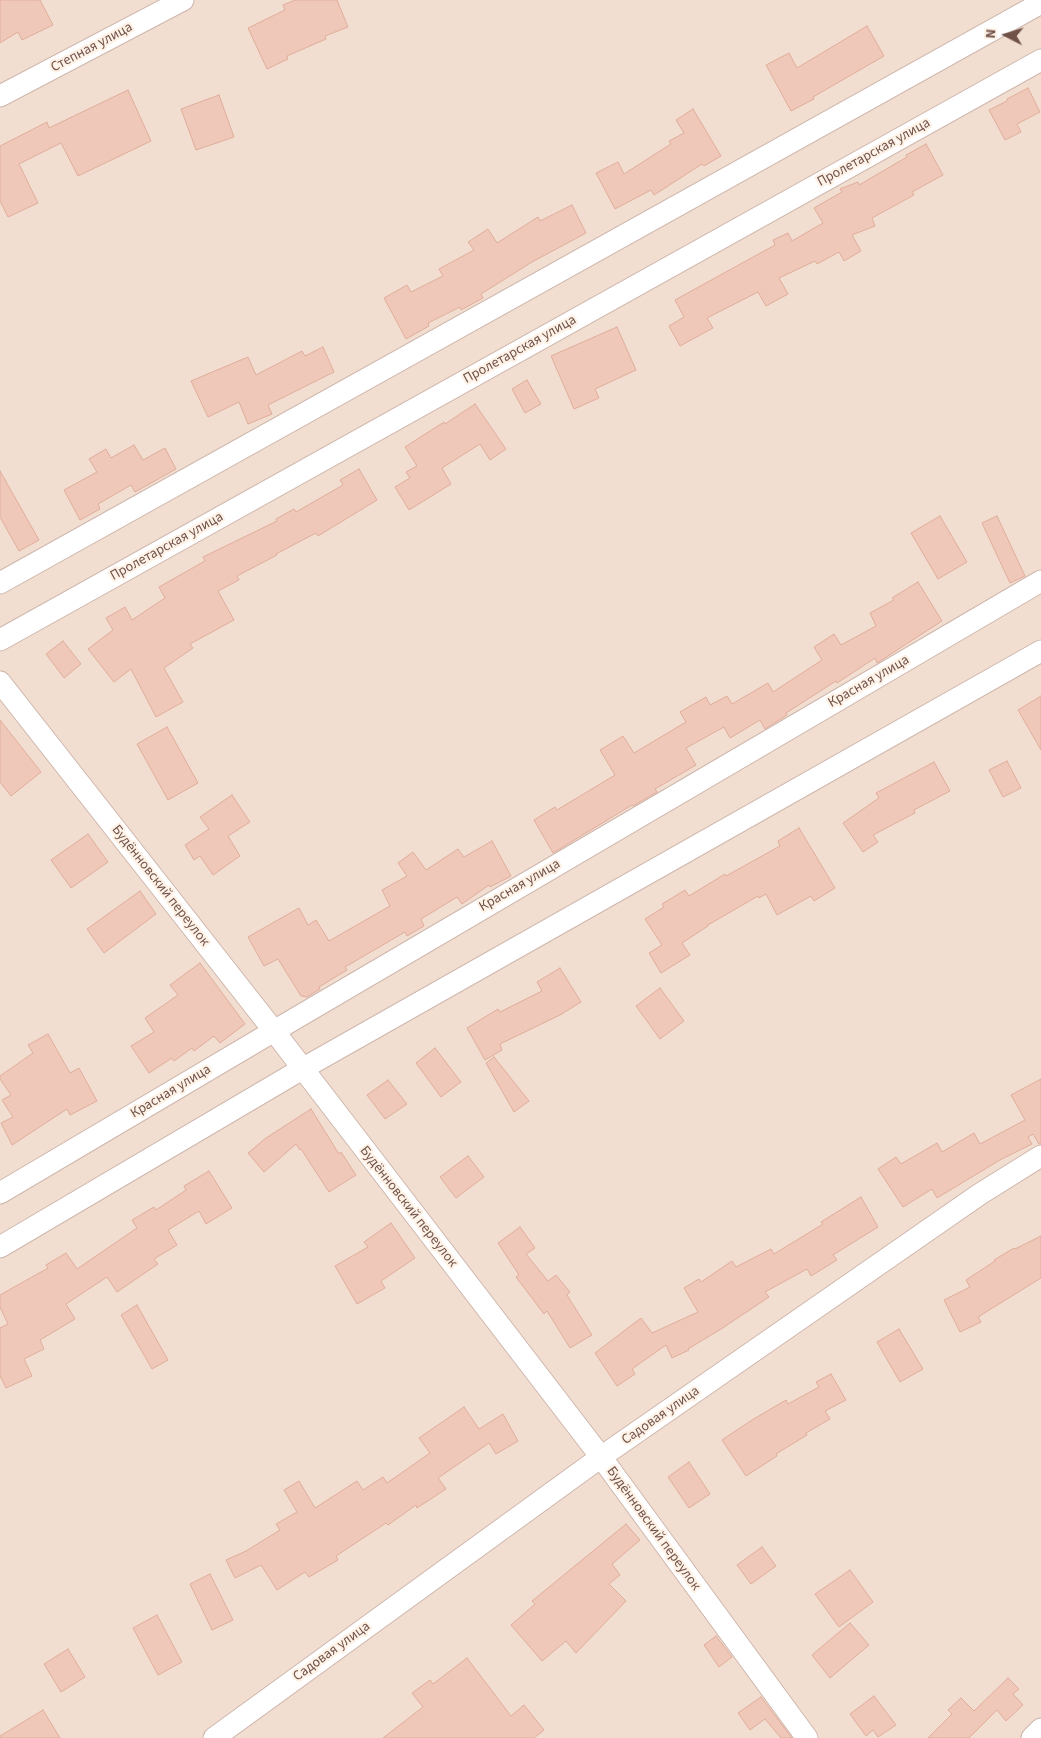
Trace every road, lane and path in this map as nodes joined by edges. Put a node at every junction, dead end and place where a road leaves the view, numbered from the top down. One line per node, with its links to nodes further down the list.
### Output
1 (183, 0): 4 (street, Степная улица)
2 (1041, 3): 6 (street)
3 (1041, 60): 7 (street, Пролетарская улица)
4 (0, 96)
5 (1041, 581): 10 (street, Красная улица)
6 (0, 583)
7 (0, 640)
8 (1041, 651): 11 (street)
9 (0, 682): 10 (street, Будённовский переулок)
10 (274, 1031): 11 (street, Будённовский переулок); 13 (street, Красная улица)
11 (302, 1069): 14 (street); 15 (street, Будённовский переулок)
12 (1041, 1156): 15 (street, Садовая улица)
13 (0, 1193)
14 (0, 1247)
15 (601, 1458): 17 (street, Садовая улица); 18 (street, Будённовский переулок)
16 (1041, 1729): 19 (street)
17 (214, 1738)
18 (807, 1738)
19 (1032, 1738)

